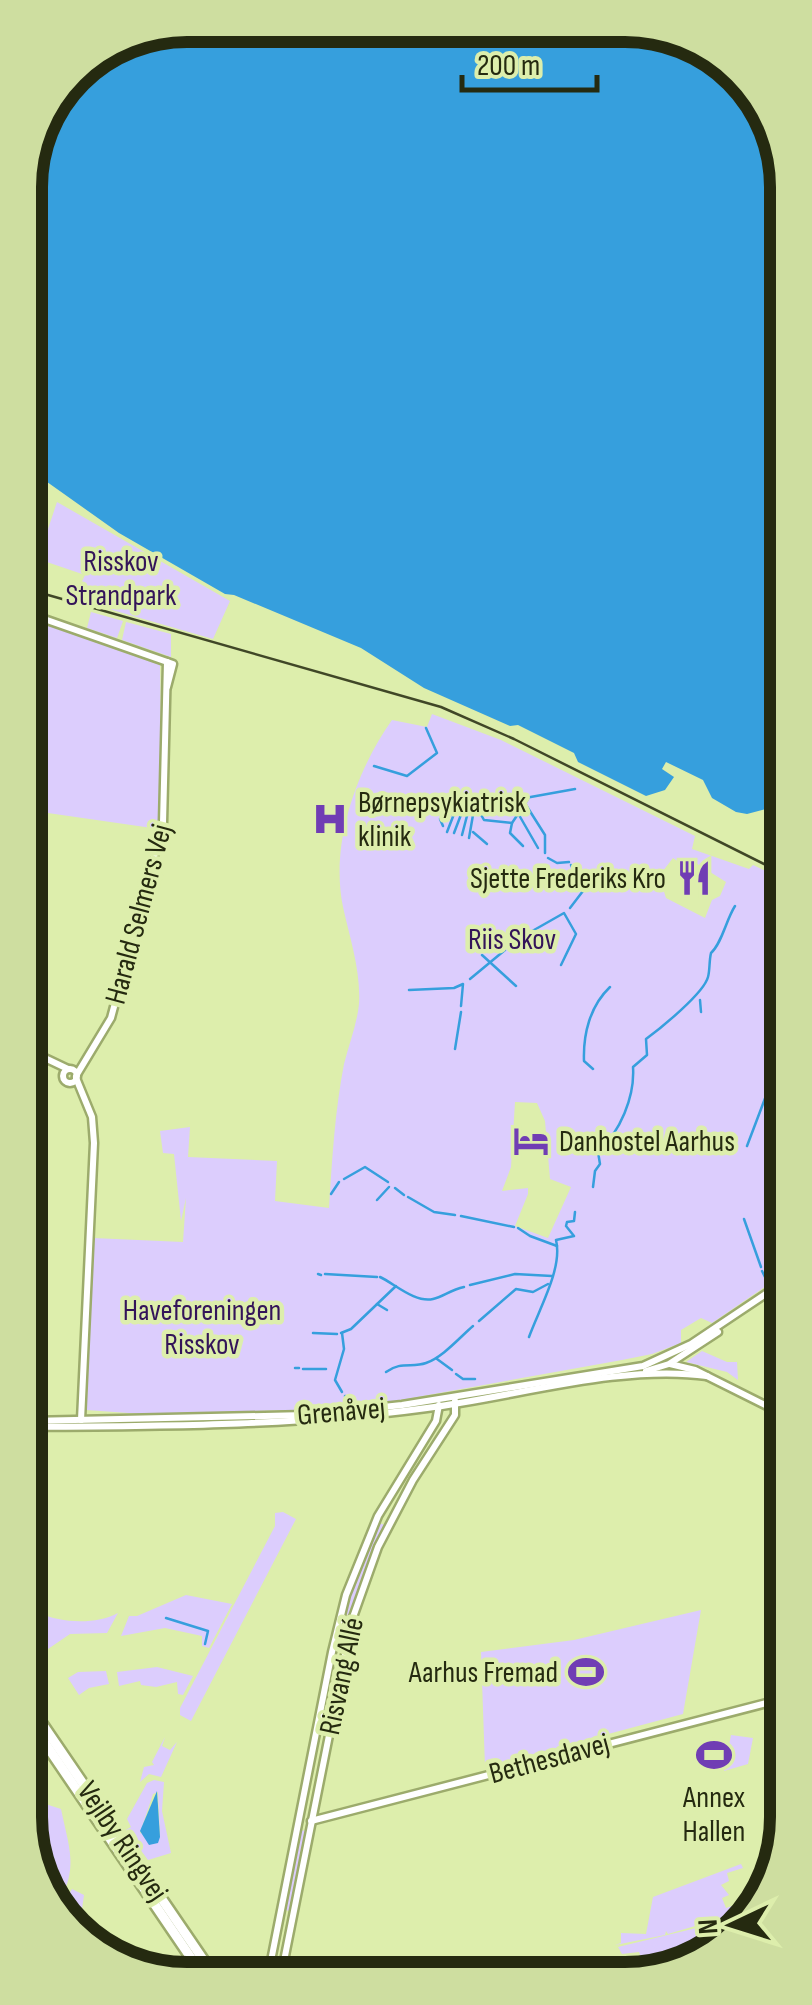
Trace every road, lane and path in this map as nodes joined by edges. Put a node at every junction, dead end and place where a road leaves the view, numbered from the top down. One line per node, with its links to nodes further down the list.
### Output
1 (43, 619): 3 (street, Harald Selmers Vej)
2 (42, 1057): 3 (street)
3 (71, 1075): 14 (street)
4 (769, 1293): 7 (street)
5 (769, 1295): 6 (street)
6 (678, 1362): 8 (street); 10 (street)
7 (648, 1364): 8 (street); 11 (street, Grenåvej)
8 (669, 1364): 9 (street)
9 (630, 1376): 10 (street); 11 (street, Grenåvej)
10 (707, 1376): 13 (street)
11 (455, 1400): 12 (street, Grenåvej); 19 (street, Risvang Allé)
12 (438, 1403): 14 (street, Grenåvej); 22 (street, Risvang Allé)
13 (769, 1407)
14 (80, 1423): 15 (street, Grenåvej)
15 (42, 1424)
16 (769, 1702): 19 (street, Bethesdavej)
17 (42, 1724): 21 (main road, Vejlby Ringvej)
18 (42, 1739): 20 (main road, Vejlby Ringvej)
19 (311, 1821): 23 (street, Risvang Allé)
20 (194, 1962)
21 (205, 1962)
22 (271, 1962)
23 (284, 1962)

